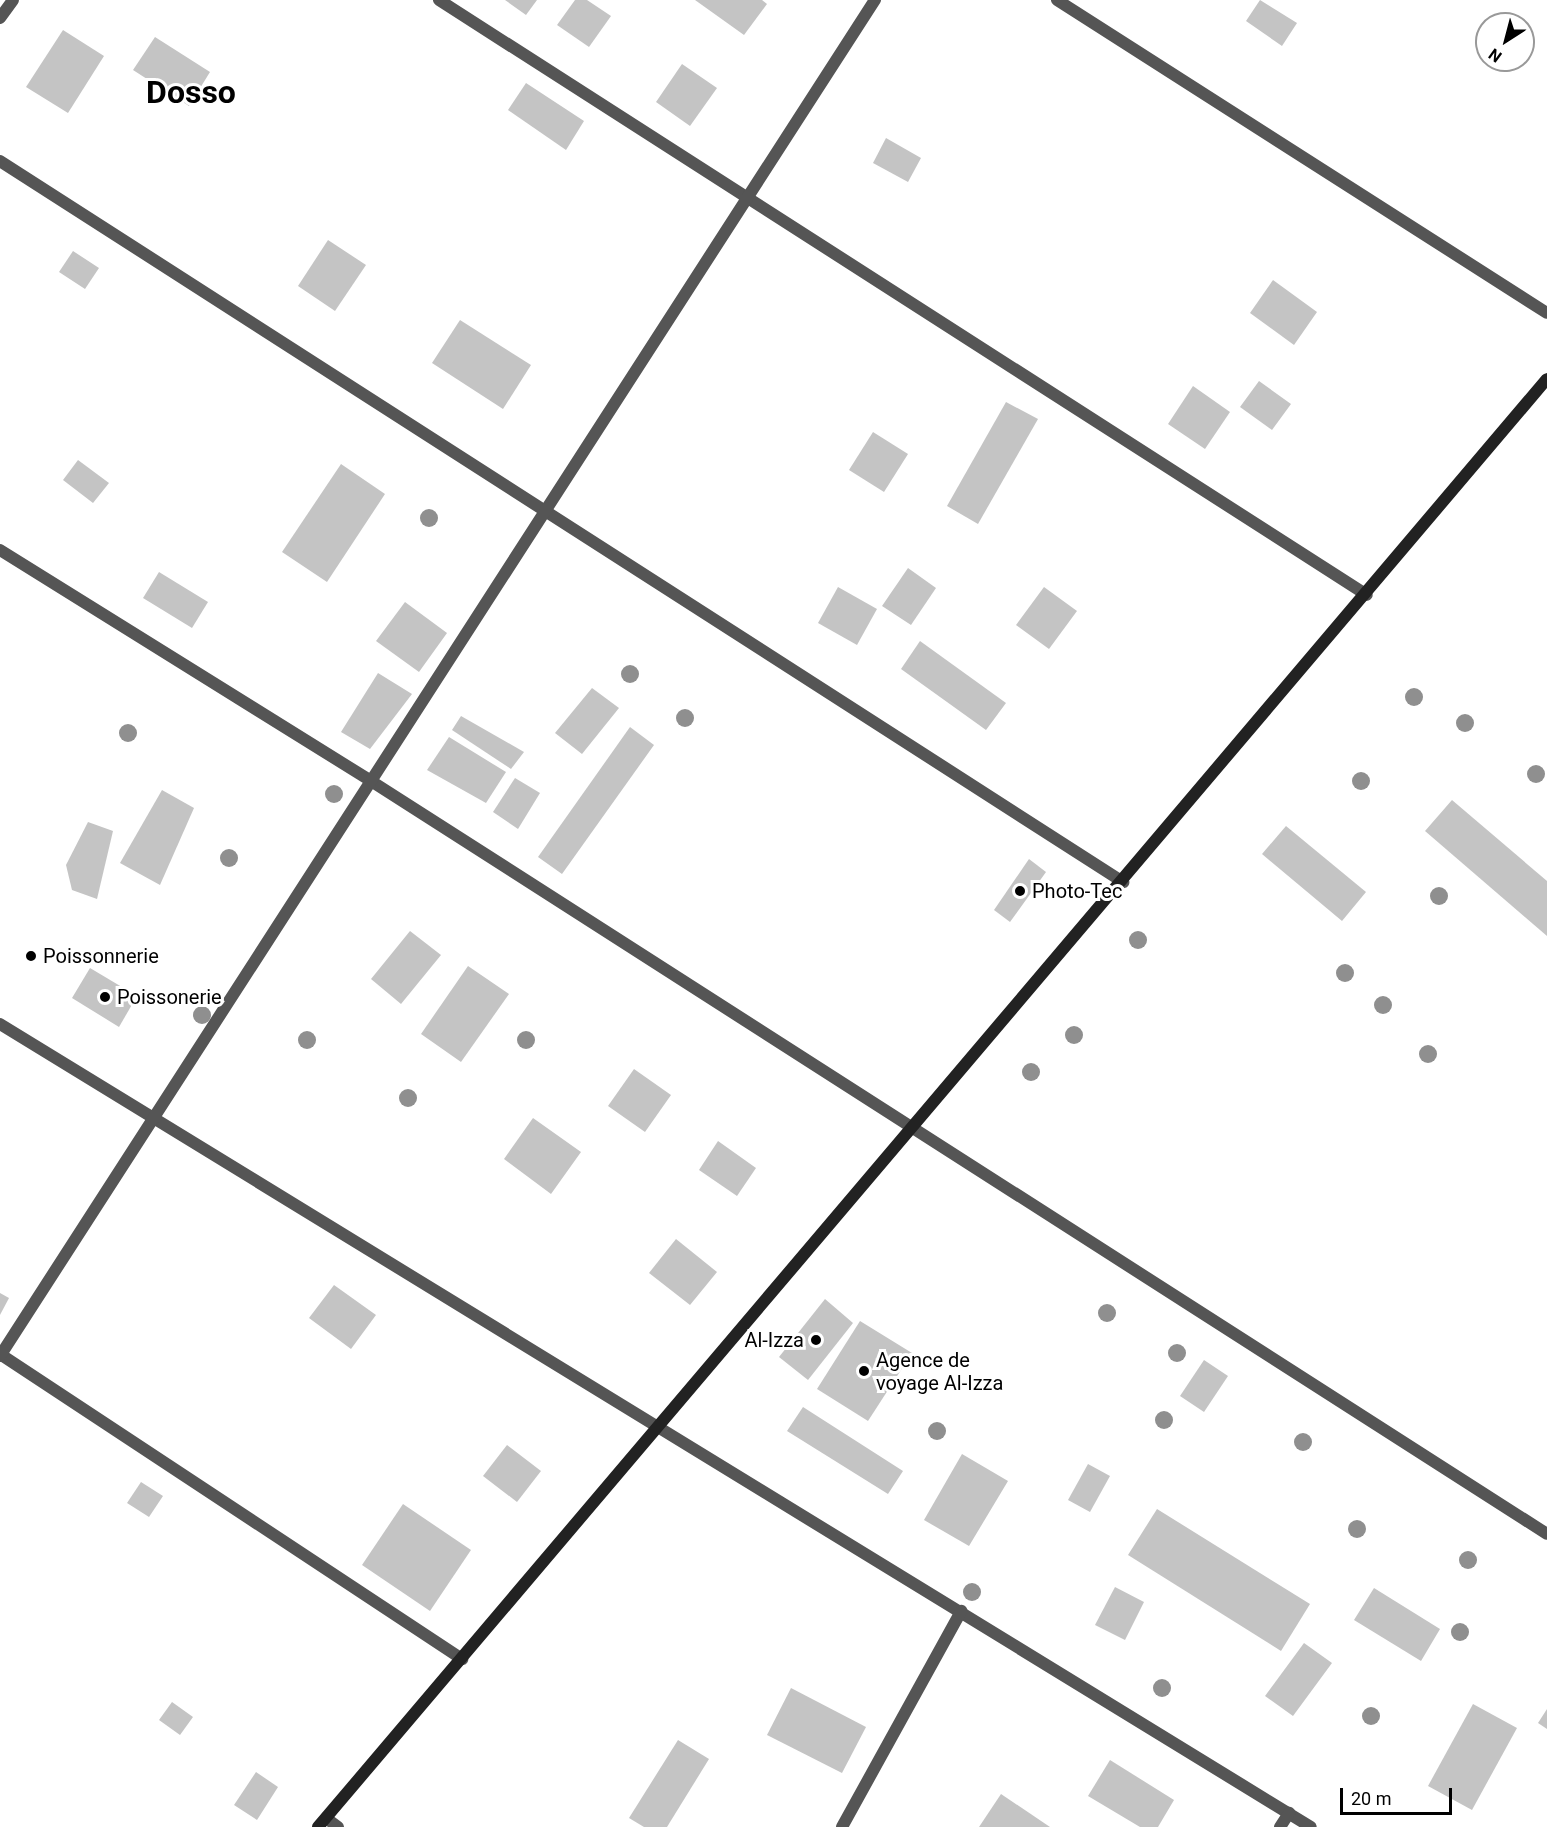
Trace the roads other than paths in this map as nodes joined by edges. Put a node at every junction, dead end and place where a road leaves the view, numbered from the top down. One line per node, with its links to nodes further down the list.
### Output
1 (13, 0): 5 (street)
2 (439, 0): 7 (street)
3 (875, 0): 7 (street)
4 (1057, 0): 8 (street)
5 (0, 18)
6 (0, 161): 10 (street)
7 (747, 198): 10 (street); 12 (street)
8 (1547, 313)
9 (1547, 379): 12 (main road)
10 (544, 512): 13 (street); 14 (street)
11 (0, 550): 13 (street)
12 (1367, 595): 14 (main road)
13 (371, 781): 16 (street); 17 (street)
14 (1123, 882): 17 (main road)
15 (0, 1024): 16 (street)
16 (153, 1119): 18 (street); 19 (street)
17 (914, 1129): 19 (main road); 20 (street)
18 (0, 1355): 22 (street)
19 (660, 1425): 21 (street); 22 (main road)
20 (1547, 1534)
21 (961, 1611): 23 (street); 26 (street)
22 (462, 1659): 24 (main road)
23 (1289, 1814): 27 (street); 28 (street)
24 (322, 1822): 25 (street)
25 (338, 1827)
26 (842, 1827)
27 (1280, 1827)
28 (1311, 1827)

